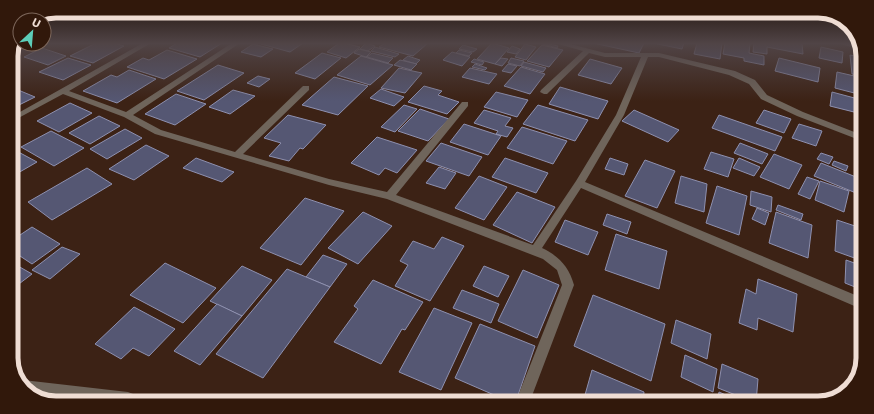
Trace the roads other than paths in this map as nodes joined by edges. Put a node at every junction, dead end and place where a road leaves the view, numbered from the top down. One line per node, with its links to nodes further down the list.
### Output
1 (113, 62): 7 (street)
2 (207, 62): 10 (street)
3 (575, 62): 8 (street)
4 (642, 62): 14 (street)
5 (689, 62): 12 (street)
6 (306, 88): 13 (street)
7 (62, 91): 10 (street); 11 (street)
8 (544, 92)
9 (465, 104): 15 (street)
10 (127, 115): 13 (street)
11 (18, 116)
12 (856, 136)
13 (237, 155): 15 (street)
14 (579, 183): 16 (street); 17 (street)
15 (389, 196): 16 (street)
16 (535, 250): 20 (street)
17 (856, 301)
18 (34, 388): 19 (street)
19 (88, 396)
20 (525, 396)

